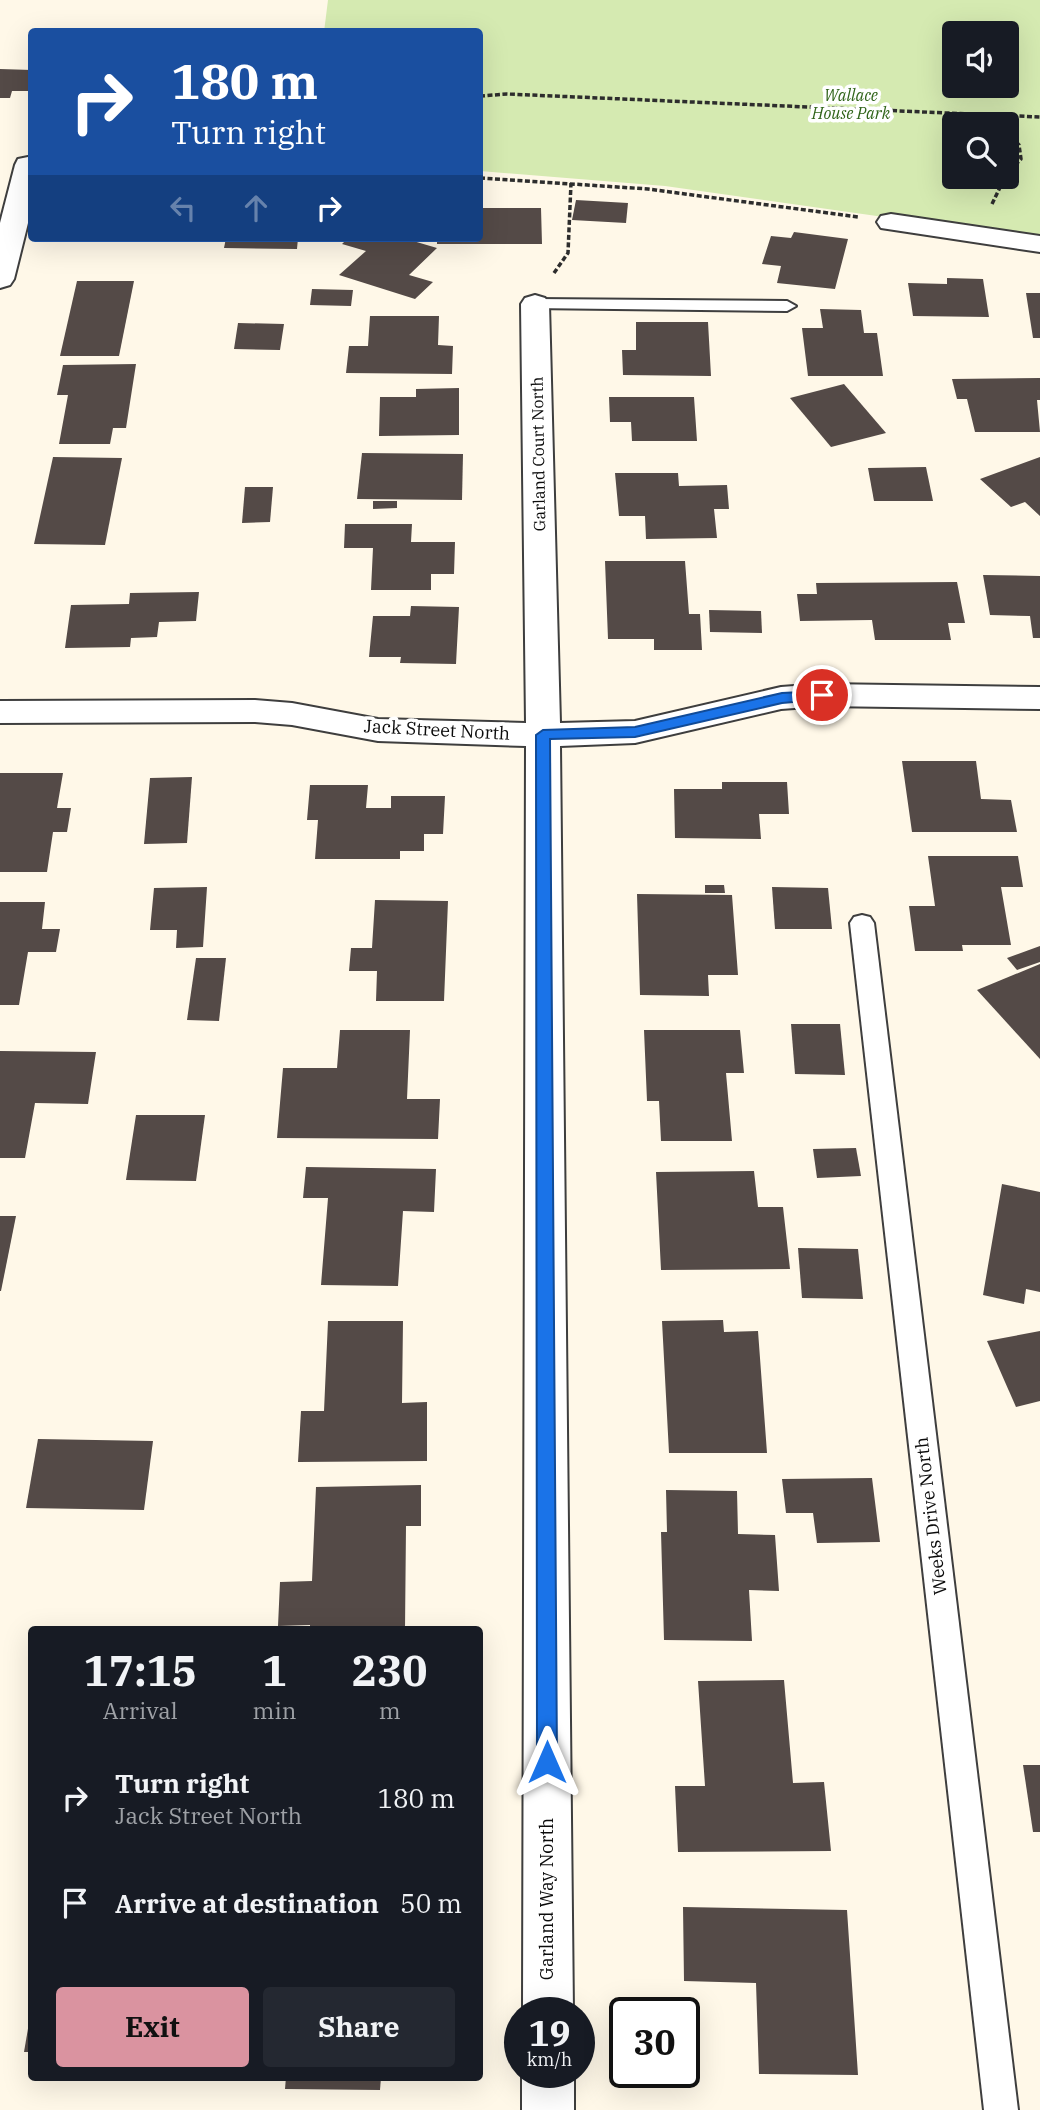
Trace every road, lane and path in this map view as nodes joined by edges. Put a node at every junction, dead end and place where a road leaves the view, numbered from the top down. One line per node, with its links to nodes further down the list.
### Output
1 (483, 96): 2 (path)
2 (942, 113)
3 (1019, 116): 4 (path)
4 (1040, 117)
5 (0, 165): 6 (street)
6 (28, 165)
7 (28, 173): 14 (street)
8 (483, 177): 9 (path)
9 (571, 183): 12 (path); 15 (path)
10 (1000, 189): 11 (path)
11 (989, 210)
12 (891, 222): 13 (street)
13 (1040, 244)
14 (0, 279)
15 (535, 303): 16 (lane); 19 (street, Garland Court North)
16 (787, 306)
17 (1040, 698): 19 (street, Jack Street North)
18 (0, 712): 19 (street, Jack Street North)
19 (543, 735): 21 (street, Garland Way North)
20 (862, 923): 24 (lane, Weeks Drive North)
21 (548, 1997)
22 (548, 2088): 23 (street)
23 (548, 2110)
24 (1001, 2110)

